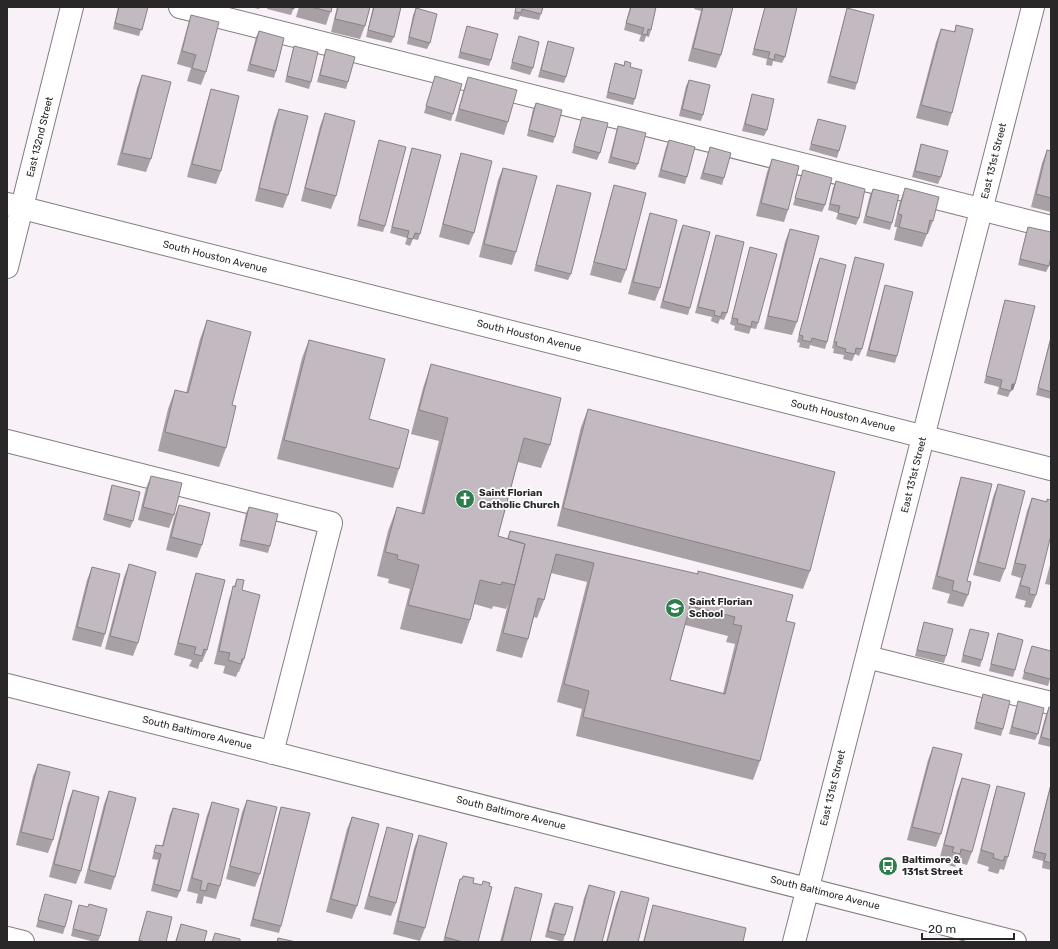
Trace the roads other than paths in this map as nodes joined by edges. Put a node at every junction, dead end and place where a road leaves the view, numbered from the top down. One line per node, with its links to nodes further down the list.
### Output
1 (72, 7): 4 (street, East 132nd Street)
2 (180, 7): 5 (street)
3 (1033, 7): 5 (street, East 131st Street)
4 (14, 206): 7 (street, East 132nd Street); 8 (street, South Houston Avenue)
5 (982, 209): 6 (street); 8 (street, East 131st Street)
6 (1051, 226)
7 (7, 268)
8 (923, 437): 10 (street, South Houston Avenue); 11 (street, East 131st Street)
9 (7, 441): 14 (street)
10 (1051, 469)
11 (867, 657): 13 (street); 15 (street, East 131st Street)
12 (7, 685): 14 (street, South Baltimore Avenue)
13 (1051, 703)
14 (272, 753): 15 (street, South Baltimore Avenue)
15 (808, 889): 18 (street, East 131st Street); 19 (street, South Baltimore Avenue)
16 (7, 938): 17 (street)
17 (23, 942)
18 (794, 942)
19 (1015, 942)

